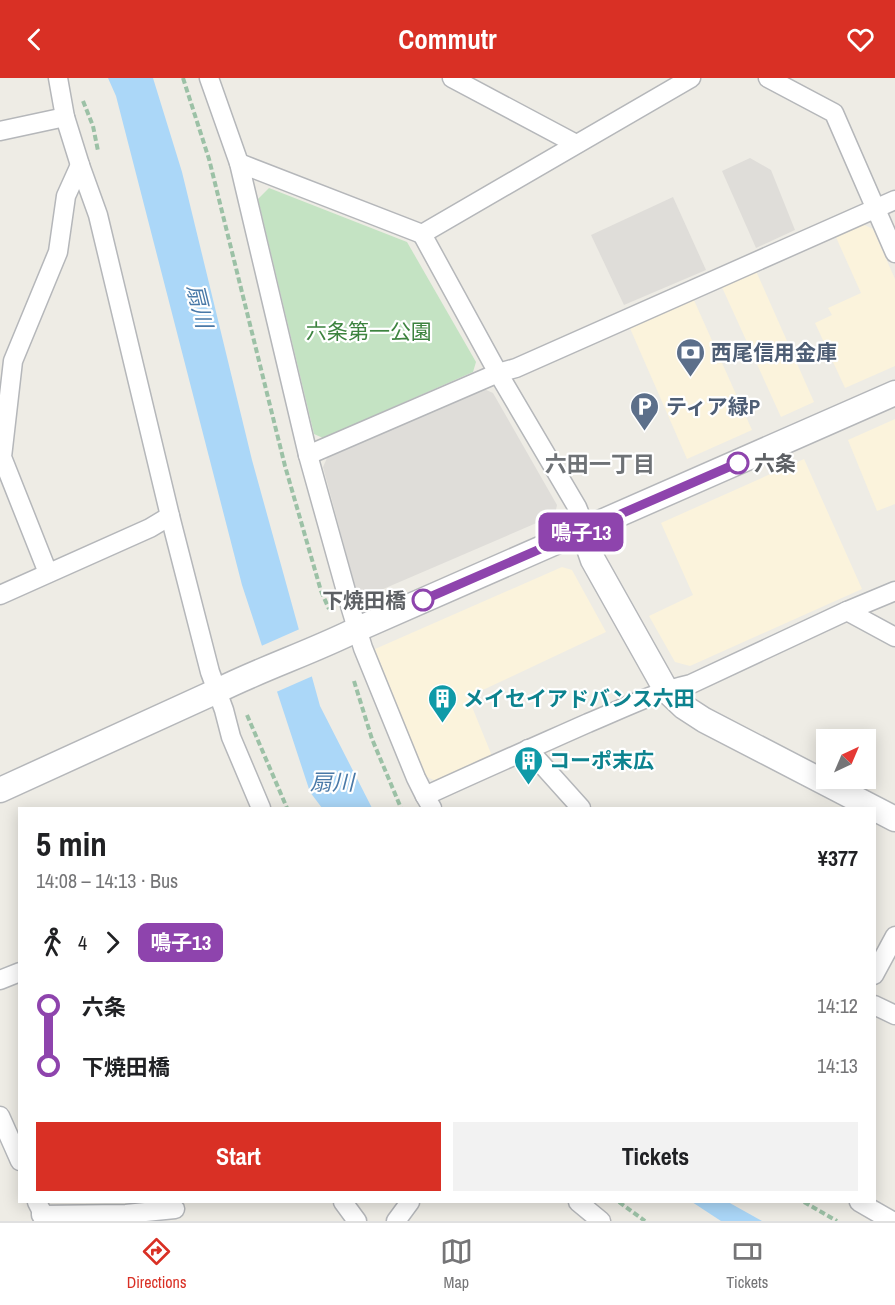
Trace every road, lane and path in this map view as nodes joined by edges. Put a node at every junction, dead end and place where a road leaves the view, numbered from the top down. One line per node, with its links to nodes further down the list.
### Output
1 (58, 78): 6 (street)
2 (209, 78): 9 (street)
3 (452, 78): 8 (street)
4 (691, 78): 8 (street)
5 (768, 78): 12 (street)
6 (65, 117): 7 (street); 10 (street)
7 (0, 131)
8 (576, 144): 13 (street)
9 (239, 163): 13 (street); 17 (street)
10 (80, 165): 18 (street); 20 (street)
11 (895, 200): 12 (street)
12 (875, 208): 14 (street); 15 (street)
13 (422, 234): 15 (street)
14 (895, 253)
15 (498, 373): 17 (street); 19 (street)
16 (895, 393): 19 (street)
17 (308, 455): 24 (street)
18 (170, 516): 20 (street); 27 (street)
19 (583, 531): 24 (street); 26 (street)
20 (48, 573): 22 (street)
21 (895, 591): 23 (street)
22 (0, 595)
23 (848, 611): 25 (street); 26 (street)
24 (358, 629): 27 (street); 30 (street)
25 (895, 637)
26 (666, 690): 28 (street); 33 (street)
27 (217, 691): 29 (street); 31 (street)
28 (528, 749): 30 (street); 32 (street)
29 (0, 790)
30 (429, 802)
31 (261, 807)
32 (580, 807)
33 (872, 807)
34 (876, 809): 35 (street)
35 (895, 819)
36 (895, 936): 37 (street)
37 (876, 971)
38 (18, 973): 39 (street)
39 (0, 980)
40 (876, 1006): 41 (street)
41 (895, 1015)
42 (0, 1116): 43 (street)
43 (18, 1156)
44 (37, 1203): 51 (street)
45 (344, 1203): 52 (street)
46 (409, 1203): 53 (street)
47 (579, 1203): 54 (street)
48 (620, 1203): 55 (path)
49 (806, 1203): 56 (path)
50 (861, 1203): 57 (street)
51 (175, 1211)
52 (357, 1221)
53 (396, 1221)
54 (602, 1221)
55 (645, 1221)
56 (837, 1221)
57 (892, 1221)

